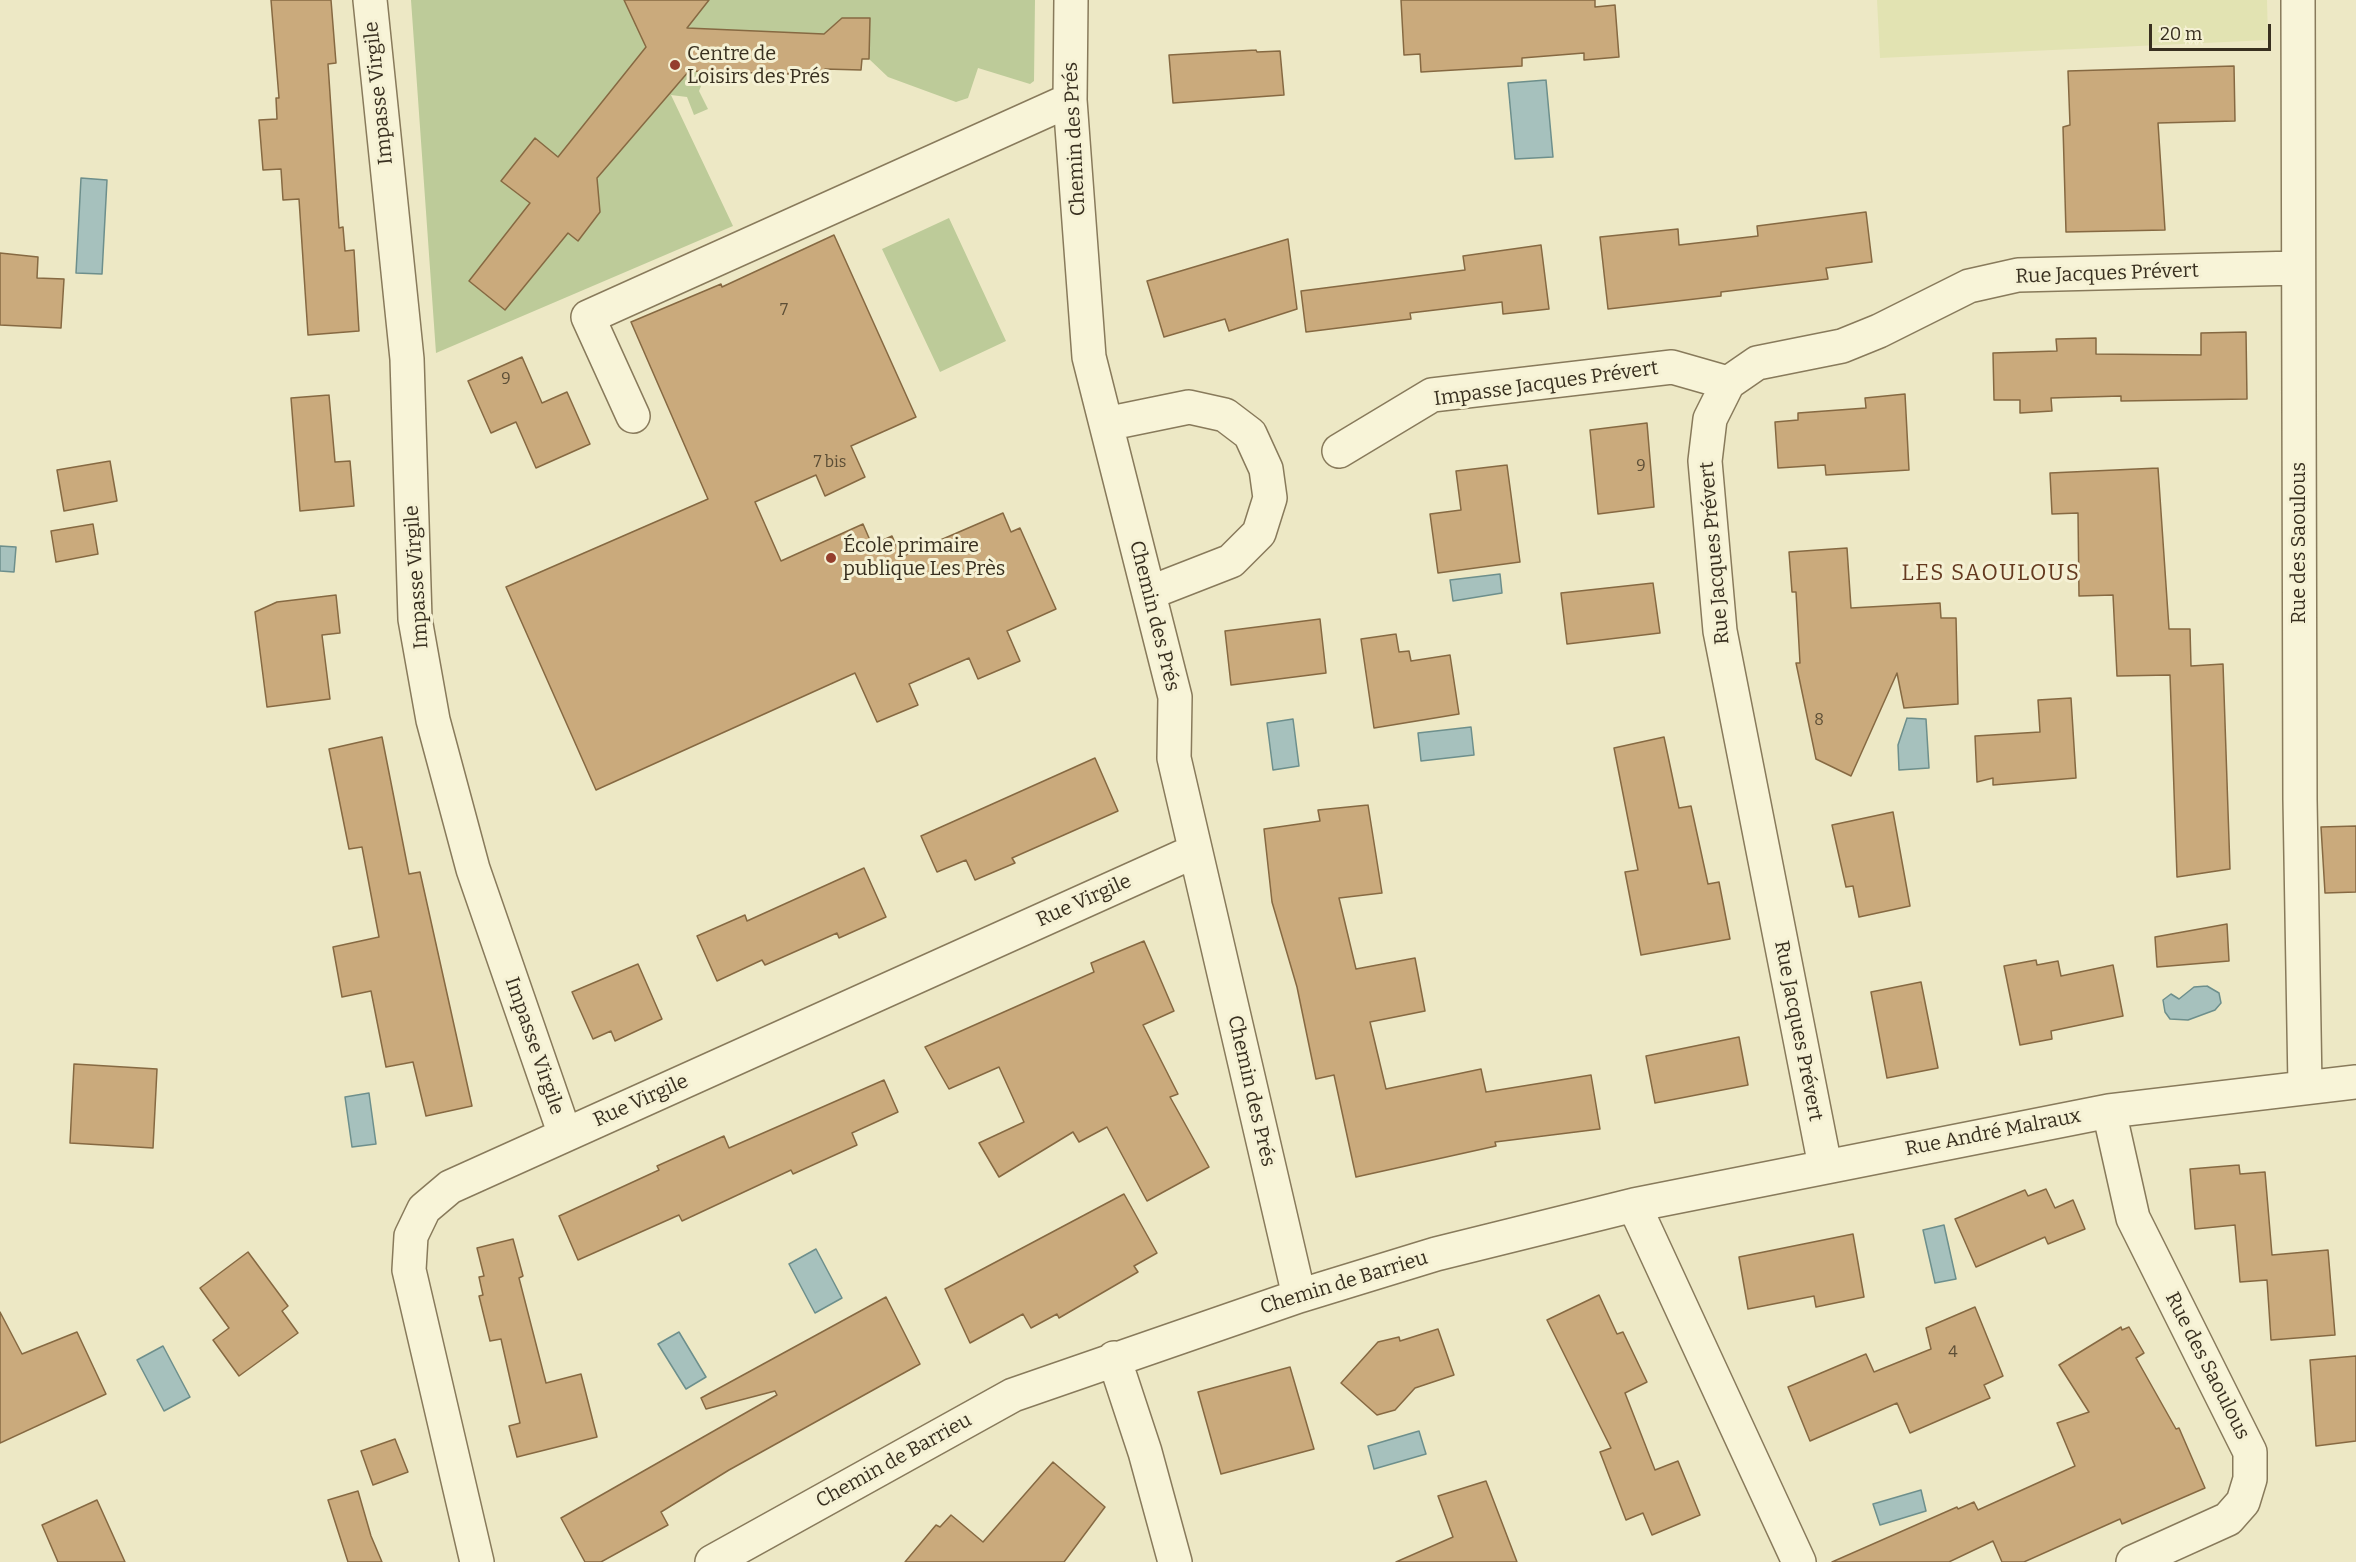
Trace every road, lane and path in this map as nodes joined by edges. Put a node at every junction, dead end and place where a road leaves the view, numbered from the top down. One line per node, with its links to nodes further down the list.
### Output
1 (370, 0): 15 (street, Impasse Virgile)
2 (1071, 0): 4 (street, Chemin des Prés)
3 (2298, 0): 5 (street, Rue des Saoulous)
4 (1070, 100): 7 (street); 8 (street, Chemin des Prés)
5 (2297, 268): 6 (street, Rue Jacques Prévert); 13 (street, Rue des Saoulous)
6 (1728, 383): 9 (street, Impasse Jacques Prévert); 16 (street, Rue Jacques Prévert)
7 (633, 416)
8 (1106, 424): 10 (street, Chemin des Prés); 10 (street)
9 (1339, 450)
10 (1149, 593): 11 (street, Chemin des Prés)
11 (1195, 851): 15 (street, Rue Virgile); 18 (street, Chemin des Prés)
12 (2356, 1082): 13 (street, Rue André Malraux)
13 (2305, 1086): 14 (street, Rue André Malraux)
14 (2109, 1111): 16 (street, Rue André Malraux); 24 (street, Rue des Saoulous)
15 (565, 1135): 20 (street, Rue Virgile)
16 (1825, 1166): 17 (street, Rue André Malraux)
17 (1634, 1205): 18 (street, Chemin de Barrieu); 23 (street)
18 (1299, 1296): 19 (street, Chemin de Barrieu)
19 (1114, 1358): 21 (street, Chemin de Barrieu); 22 (street)
20 (477, 1562)
21 (712, 1562)
22 (1175, 1562)
23 (1799, 1562)
24 (2133, 1562)

